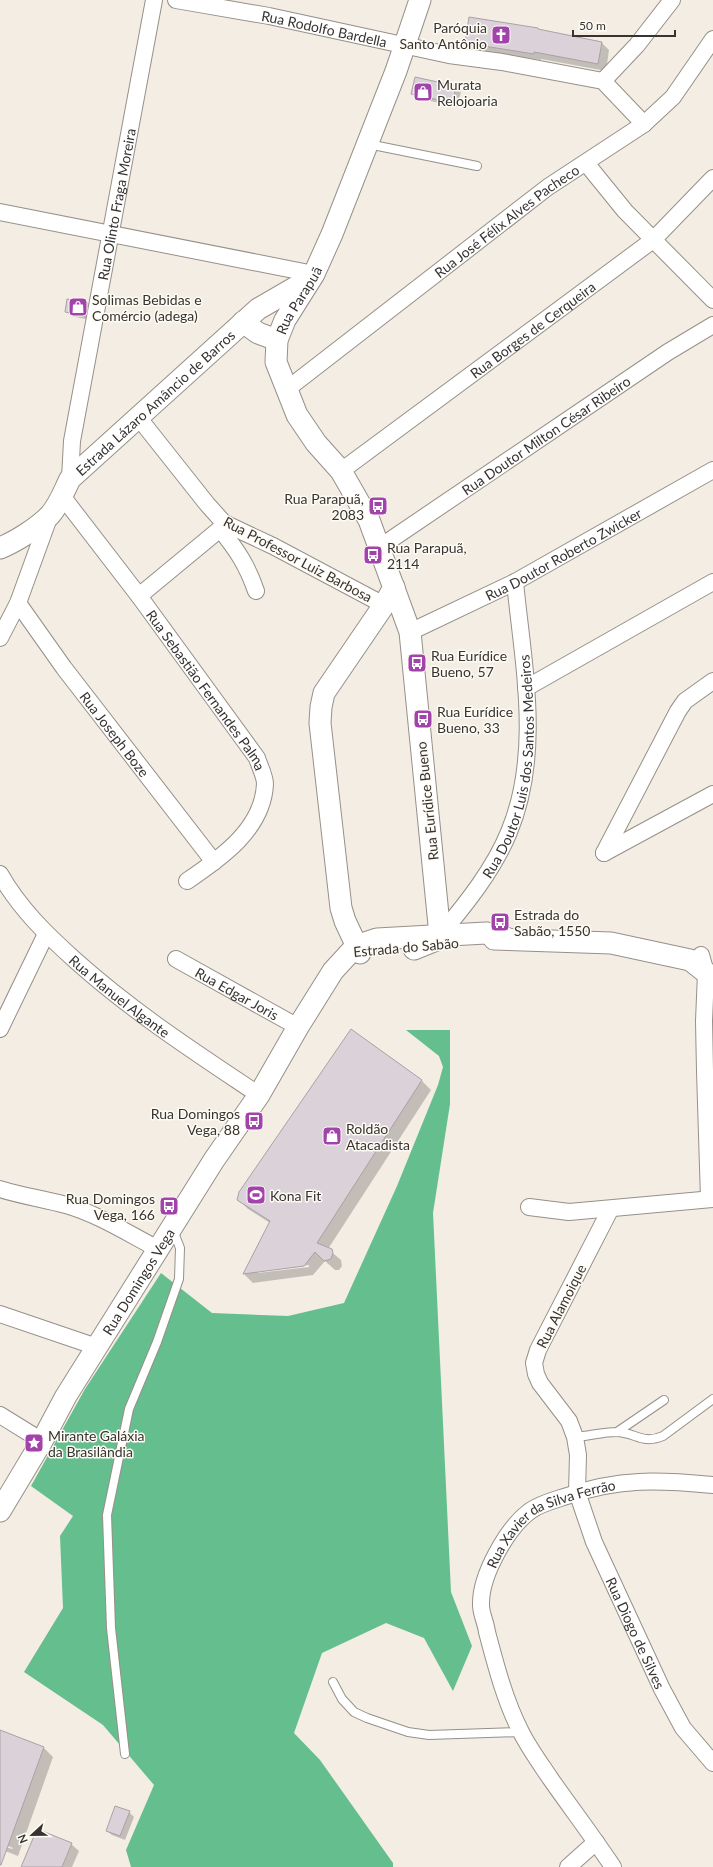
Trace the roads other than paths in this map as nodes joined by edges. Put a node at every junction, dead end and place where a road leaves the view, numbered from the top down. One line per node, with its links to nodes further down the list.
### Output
1 (154, 0): 14 (street, Rua Olinto Fraga Moreira)
2 (176, 0): 6 (street, Rua Rodolfo Bardella)
3 (420, 0): 6 (street, Rua Parapuã)
4 (672, 0): 7 (street)
5 (713, 39): 8 (street, Rua José Félix Alves Pacheco)
6 (404, 45): 7 (street, Rua Rodolfo Bardella); 9 (street, Rua Parapuã)
7 (603, 81): 8 (street)
8 (644, 124): 10 (street, Rua José Félix Alves Pacheco)
9 (368, 144): 11 (lane); 16 (street, Rua Parapuã)
10 (586, 163): 15 (street); 21 (street, Rua José Félix Alves Pacheco)
11 (477, 166)
12 (713, 178): 15 (street, Rua Borges de Cerqueira)
13 (0, 212): 14 (street)
14 (110, 235): 16 (street); 25 (street, Rua Olinto Fraga Moreira)
15 (653, 240): 17 (street); 24 (street, Rua Borges de Cerqueira)
16 (311, 276): 18 (street, Estrada Lázaro Amâncio de Barros); 20 (street, Rua Parapuã)
17 (713, 300)
18 (243, 322): 20 (street, Estrada Lázaro Amâncio de Barros); 22 (street, Estrada Lázaro Amâncio de Barros)
19 (713, 325): 28 (street, Rua Doutor Milton César Ribeiro)
20 (277, 340): 21 (street, Rua Parapuã)
21 (286, 390): 24 (street, Rua Parapuã)
22 (138, 417): 25 (street, Estrada Lázaro Amâncio de Barros); 27 (street, Rua Professor Luiz Barbosa)
23 (713, 470): 30 (street, Rua Doutor Roberto Zwicker)
24 (341, 471): 28 (street, Rua Parapuã)
25 (66, 488): 26 (street, Estrada Lázaro Amâncio de Barros); 34 (street, Rua Sebastião Fernandes Palma)
26 (50, 515): 29 (street, Estrada Lázaro Amâncio de Barros); 35 (street)
27 (222, 526): 33 (street); 34 (street); 36 (street, Rua Professor Luiz Barbosa)
28 (380, 547): 32 (street, Rua Parapuã)
29 (0, 548)
30 (514, 582): 37 (street, Rua Doutor Roberto Zwicker); 40 (street, Rua Doutor Luis dos Santos Medeiros)
31 (713, 582): 40 (street)
32 (394, 587): 36 (street); 37 (street, Rua Eurídice Bueno)
33 (256, 591)
34 (139, 596): 42 (street, Rua Sebastião Fernandes Palma)
35 (18, 603): 38 (street); 42 (street, Rua Joseph Boze)
36 (384, 605): 37 (street, Rua Eurídice Bueno); 49 (street)
37 (411, 637): 46 (street, Rua Eurídice Bueno)
38 (0, 638)
39 (713, 681): 41 (street)
40 (526, 688): 46 (street, Rua Doutor Luis dos Santos Medeiros)
41 (713, 794)
42 (214, 862): 44 (street, Rua Sebastião Fernandes Palma)
43 (0, 874): 45 (street, Rua Manuel Algante)
44 (187, 881)
45 (46, 934): 53 (street); 54 (street, Rua Manuel Algante)
46 (440, 934): 47 (street, Estrada do Sabão); 48 (street); 49 (street, Estrada do Sabão)
47 (508, 939): 48 (street, Estrada do Sabão); 51 (street, Estrada do Sabão)
48 (414, 949): 49 (street, Estrada do Sabão)
49 (354, 951): 52 (street, Rua Domingos Vega)
50 (176, 959): 52 (street, Rua Edgar Joris)
51 (708, 967): 56 (street)
52 (298, 1027): 54 (street, Rua Domingos Vega)
53 (0, 1029)
54 (259, 1095): 59 (street, Rua Domingos Vega)
55 (0, 1189): 60 (street)
56 (711, 1199): 58 (street)
57 (529, 1207): 58 (street)
58 (610, 1210): 67 (street, Rua Alamoique)
59 (172, 1227): 60 (street, Rua Domingos Vega); 74 (lane)
60 (158, 1249): 62 (street, Rua Domingos Vega)
61 (0, 1314): 62 (street)
62 (97, 1347): 68 (street, Rua Domingos Vega)
63 (664, 1400): 66 (lane)
64 (713, 1400): 66 (lane)
65 (0, 1415): 68 (street)
66 (618, 1432): 67 (lane)
67 (575, 1437): 70 (street, Rua Alamoique)
68 (42, 1441): 71 (street, Rua Domingos Vega)
69 (713, 1485): 70 (street, Rua Xavier da Silva Ferrão)
70 (577, 1492): 73 (street, Rua Xavier da Silva Ferrão); 75 (street, Rua Diogo de Silves)
71 (0, 1511)
72 (333, 1682): 73 (lane)
73 (520, 1732): 76 (street, Rua Xavier da Silva Ferrão)
74 (125, 1754)
75 (713, 1763)
76 (596, 1842): 77 (street); 78 (street, Rua Xavier da Silva Ferrão)
77 (568, 1867)
78 (613, 1867)

